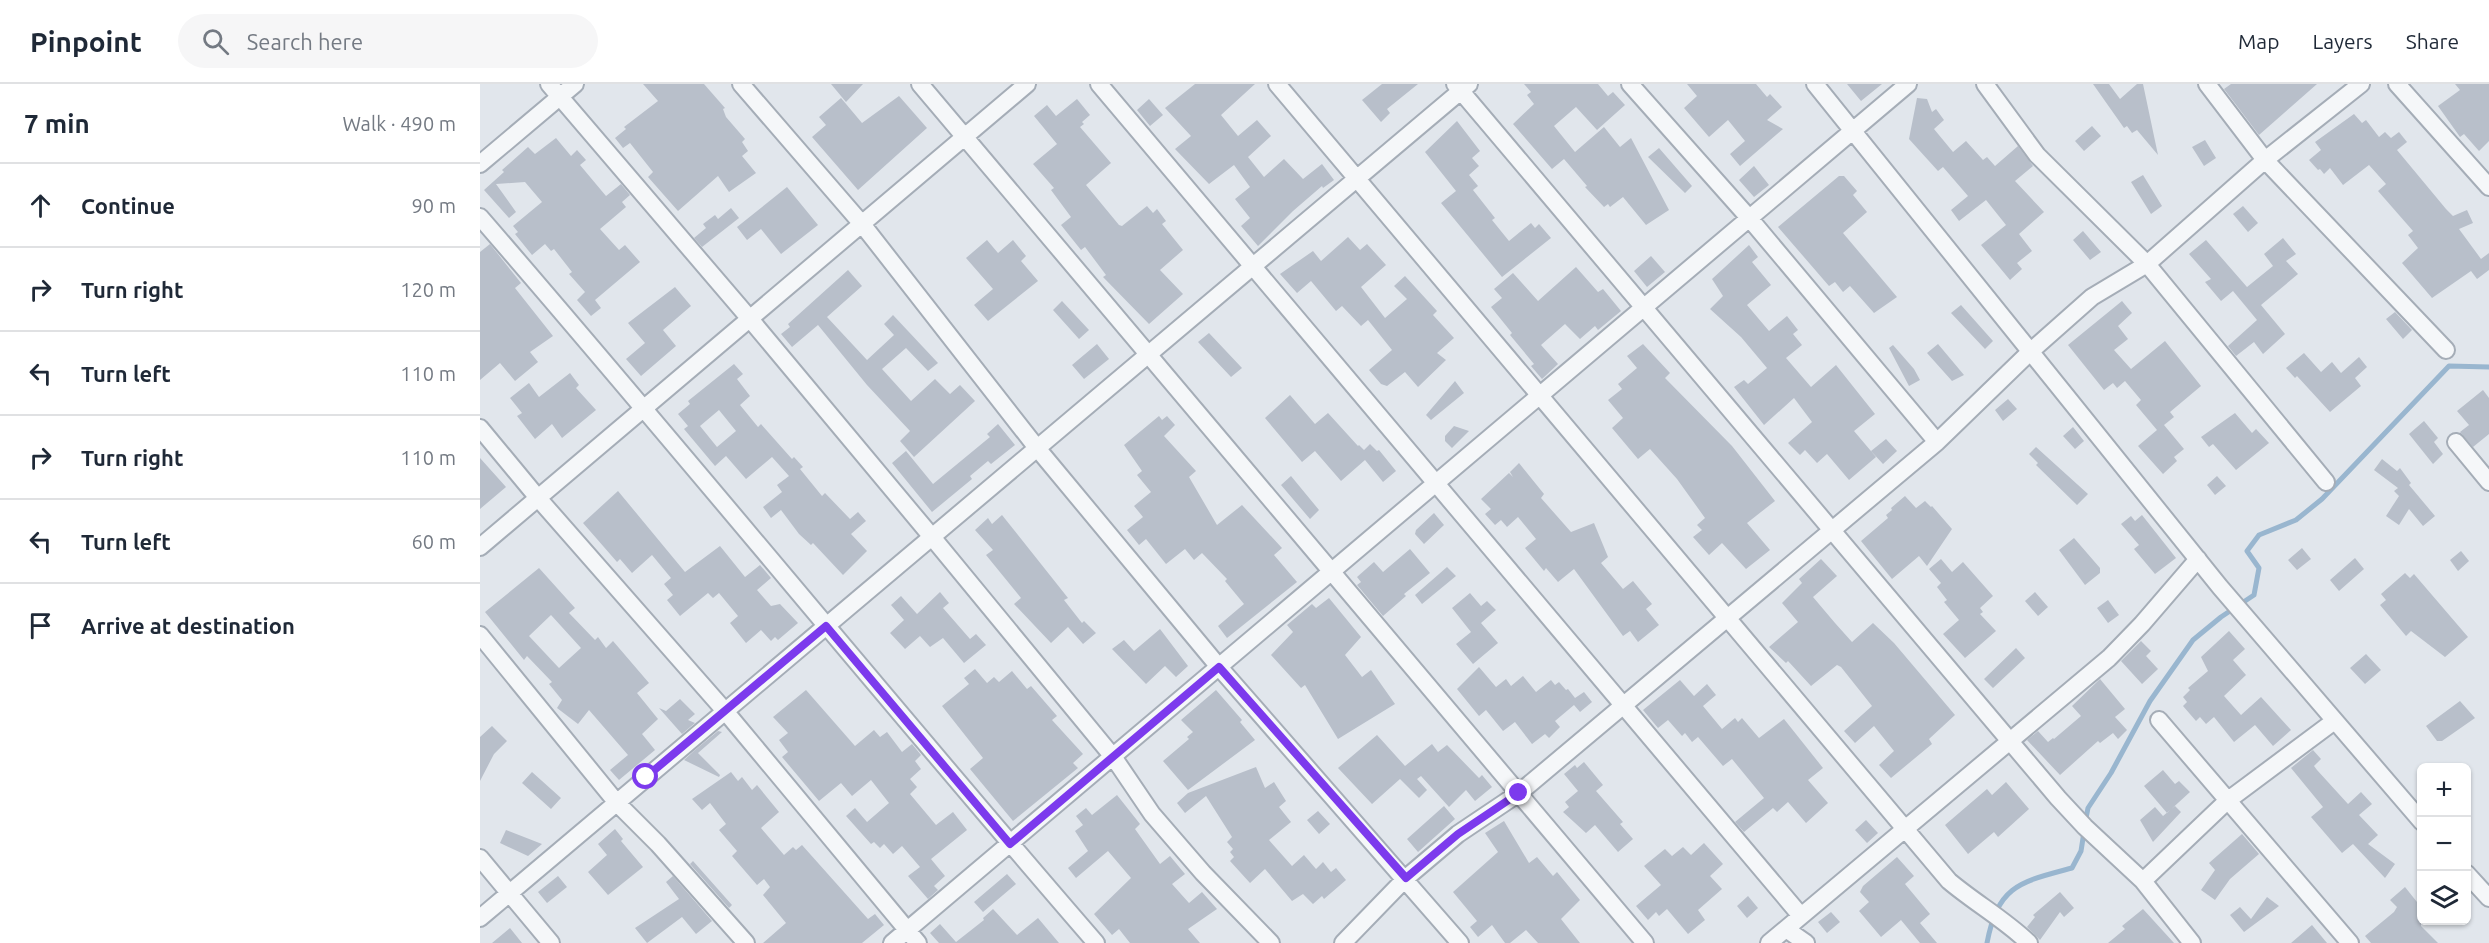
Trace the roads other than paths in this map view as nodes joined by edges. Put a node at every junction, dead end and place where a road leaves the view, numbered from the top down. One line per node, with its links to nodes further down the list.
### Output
1 (549, 84): 16 (street)
2 (575, 84): 16 (street)
3 (741, 84): 25 (street)
4 (920, 84): 18 (street)
5 (1028, 84): 18 (street)
6 (1099, 84): 27 (street)
7 (1277, 84): 21 (street)
8 (1630, 84): 24 (street)
9 (1815, 84): 17 (street)
10 (1908, 84): 17 (street)
11 (1985, 84): 26 (street)
12 (2207, 84): 19 (street)
13 (2361, 84): 19 (street)
14 (2397, 84): 22 (street)
15 (1461, 86): 21 (street); 28 (street)
16 (560, 97): 20 (street); 29 (street)
17 (1855, 131): 24 (street); 31 (street)
18 (965, 137): 25 (street); 32 (street)
19 (2265, 160): 26 (street); 30 (street)
20 (480, 164)
21 (1357, 179): 27 (street); 33 (street)
22 (2489, 187)
23 (480, 217): 34 (street)
24 (1749, 219): 28 (street); 36 (street)
25 (862, 224): 29 (street); 38 (street)
26 (2147, 264): 31 (street); 39 (street)
27 (1252, 266): 32 (street); 41 (street)
28 (1646, 307): 33 (street); 43 (street)
29 (750, 319): 34 (street); 44 (street)
30 (2446, 350)
31 (2031, 351): 36 (street); 46 (street)
32 (1148, 354): 38 (street); 47 (street)
33 (1541, 396): 41 (street); 48 (street)
34 (645, 408): 42 (street); 49 (street)
35 (480, 429): 42 (street)
36 (1937, 442): 43 (street)
37 (2456, 442): 40 (street)
38 (1037, 448): 44 (street); 51 (street)
39 (2326, 482)
40 (2489, 482)
41 (1436, 484): 47 (street); 52 (street)
42 (538, 498): 45 (street); 53 (street)
43 (1833, 529): 48 (street); 56 (street)
44 (932, 537): 49 (street); 57 (street)
45 (480, 547)
46 (2198, 558): 55 (street); 56 (street)
47 (1332, 572): 51 (street); 58 (street)
48 (1727, 616): 52 (street); 62 (street)
49 (826, 626): 53 (street); 63 (street)
50 (480, 634): 60 (street)
51 (1219, 667): 57 (street); 65 (street)
52 (1623, 706): 58 (street); 70 (street)
53 (725, 711): 60 (street); 73 (street)
54 (2159, 720): 59 (street)
55 (2333, 722): 59 (street); 61 (street)
56 (2010, 740): 62 (street); 67 (street)
57 (1114, 758): 63 (street); 78 (street)
58 (1519, 793): 65 (street); 81 (street)
59 (2228, 801): 67 (street); 86 (street)
60 (617, 803): 68 (street); 75 (street)
61 (2417, 817)
62 (1906, 828): 70 (street); 84 (street)
63 (1010, 844): 73 (street); 77 (street)
64 (480, 858): 68 (street)
65 (1406, 878): 79 (street); 80 (street)
66 (2471, 878): 69 (street)
67 (2143, 881): 85 (street)
68 (510, 892): 71 (street); 74 (street)
69 (2489, 898)
70 (1801, 916): 72 (street)
71 (480, 918)
72 (1786, 929): 82 (street); 83 (street)
73 (912, 937): 76 (street)
74 (551, 943)
75 (746, 943)
76 (892, 943)
77 (1096, 943)
78 (1271, 943)
79 (1343, 943)
80 (1460, 943)
81 (1645, 943)
82 (1769, 943)
83 (1806, 943)
84 (2029, 943)
85 (2192, 943)
86 (2350, 943)

